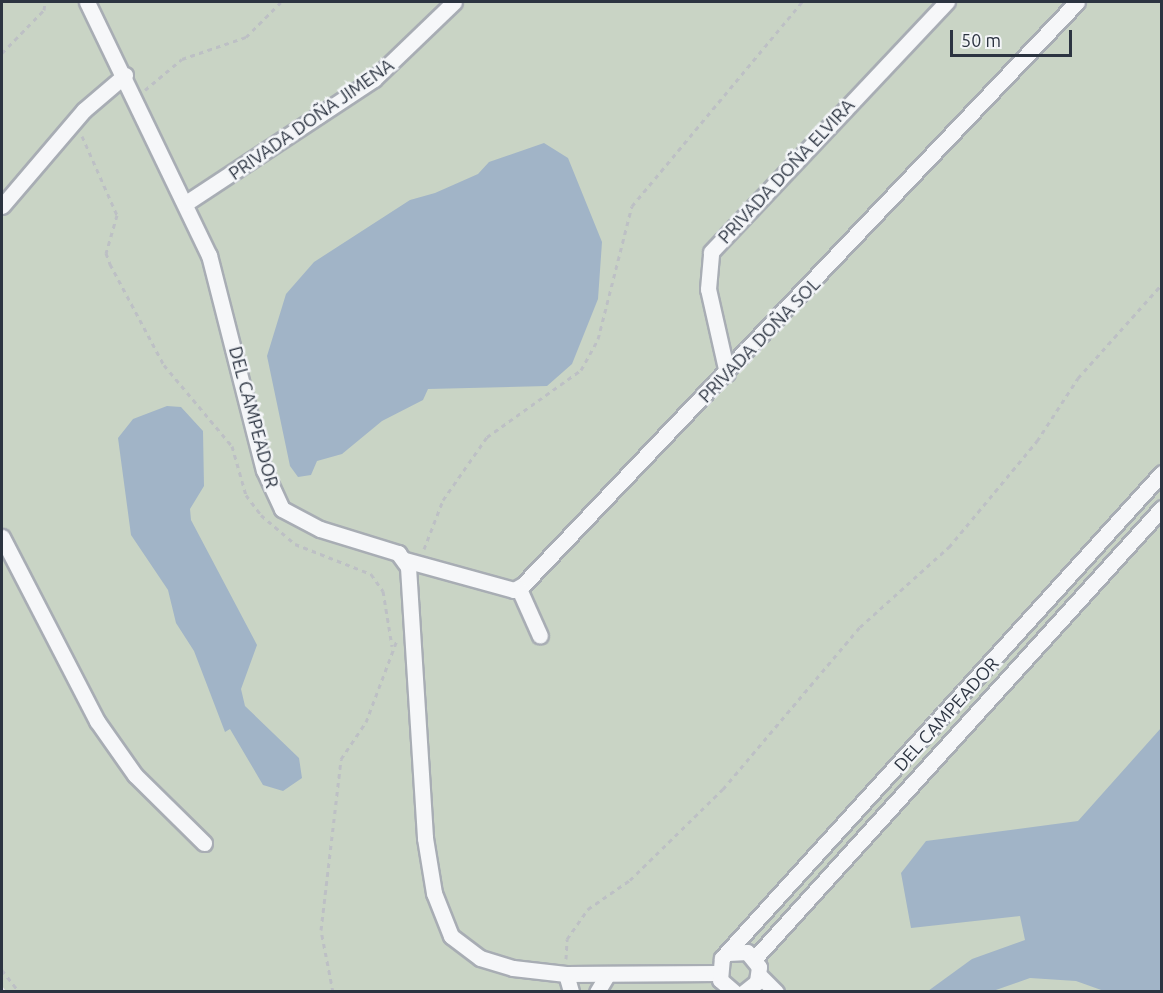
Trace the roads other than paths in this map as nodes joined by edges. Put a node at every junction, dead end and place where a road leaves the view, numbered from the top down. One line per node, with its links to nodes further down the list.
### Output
1 (87, 2): 5 (street, DEL CAMPEADOR)
2 (454, 2): 6 (street, PRIVADA DOÑA JIMENA)
3 (947, 2): 8 (street, PRIVADA DOÑA ELVIRA)
4 (1077, 2): 8 (street, PRIVADA DOÑA SOL)
5 (125, 75): 6 (street, DEL CAMPEADOR); 7 (street)
6 (186, 202): 13 (street, DEL CAMPEADOR)
7 (2, 206)
8 (727, 373): 15 (street, PRIVADA DOÑA SOL)
9 (1161, 473): 12 (street, DEL CAMPEADOR)
10 (1161, 508): 14 (street, DEL CAMPEADOR)
11 (2, 537): 19 (street)
12 (1085, 558): 14 (street); 17 (street, DEL CAMPEADOR)
13 (412, 562): 15 (street); 23 (street)
14 (1101, 575): 18 (street, DEL CAMPEADOR)
15 (519, 589): 16 (street)
16 (540, 636)
17 (922, 740): 18 (street); 20 (street, DEL CAMPEADOR)
18 (939, 756): 21 (street, DEL CAMPEADOR)
19 (204, 843)
20 (728, 954): 21 (street); 22 (street, DEL CAMPEADOR)
21 (755, 958): 25 (street)
22 (718, 973): 24 (street); 29 (street)
23 (574, 974): 24 (street); 27 (street)
24 (608, 974): 28 (street)
25 (759, 975): 26 (street); 30 (street)
26 (745, 991)
27 (571, 992)
28 (597, 992)
29 (734, 992)
30 (776, 992)

